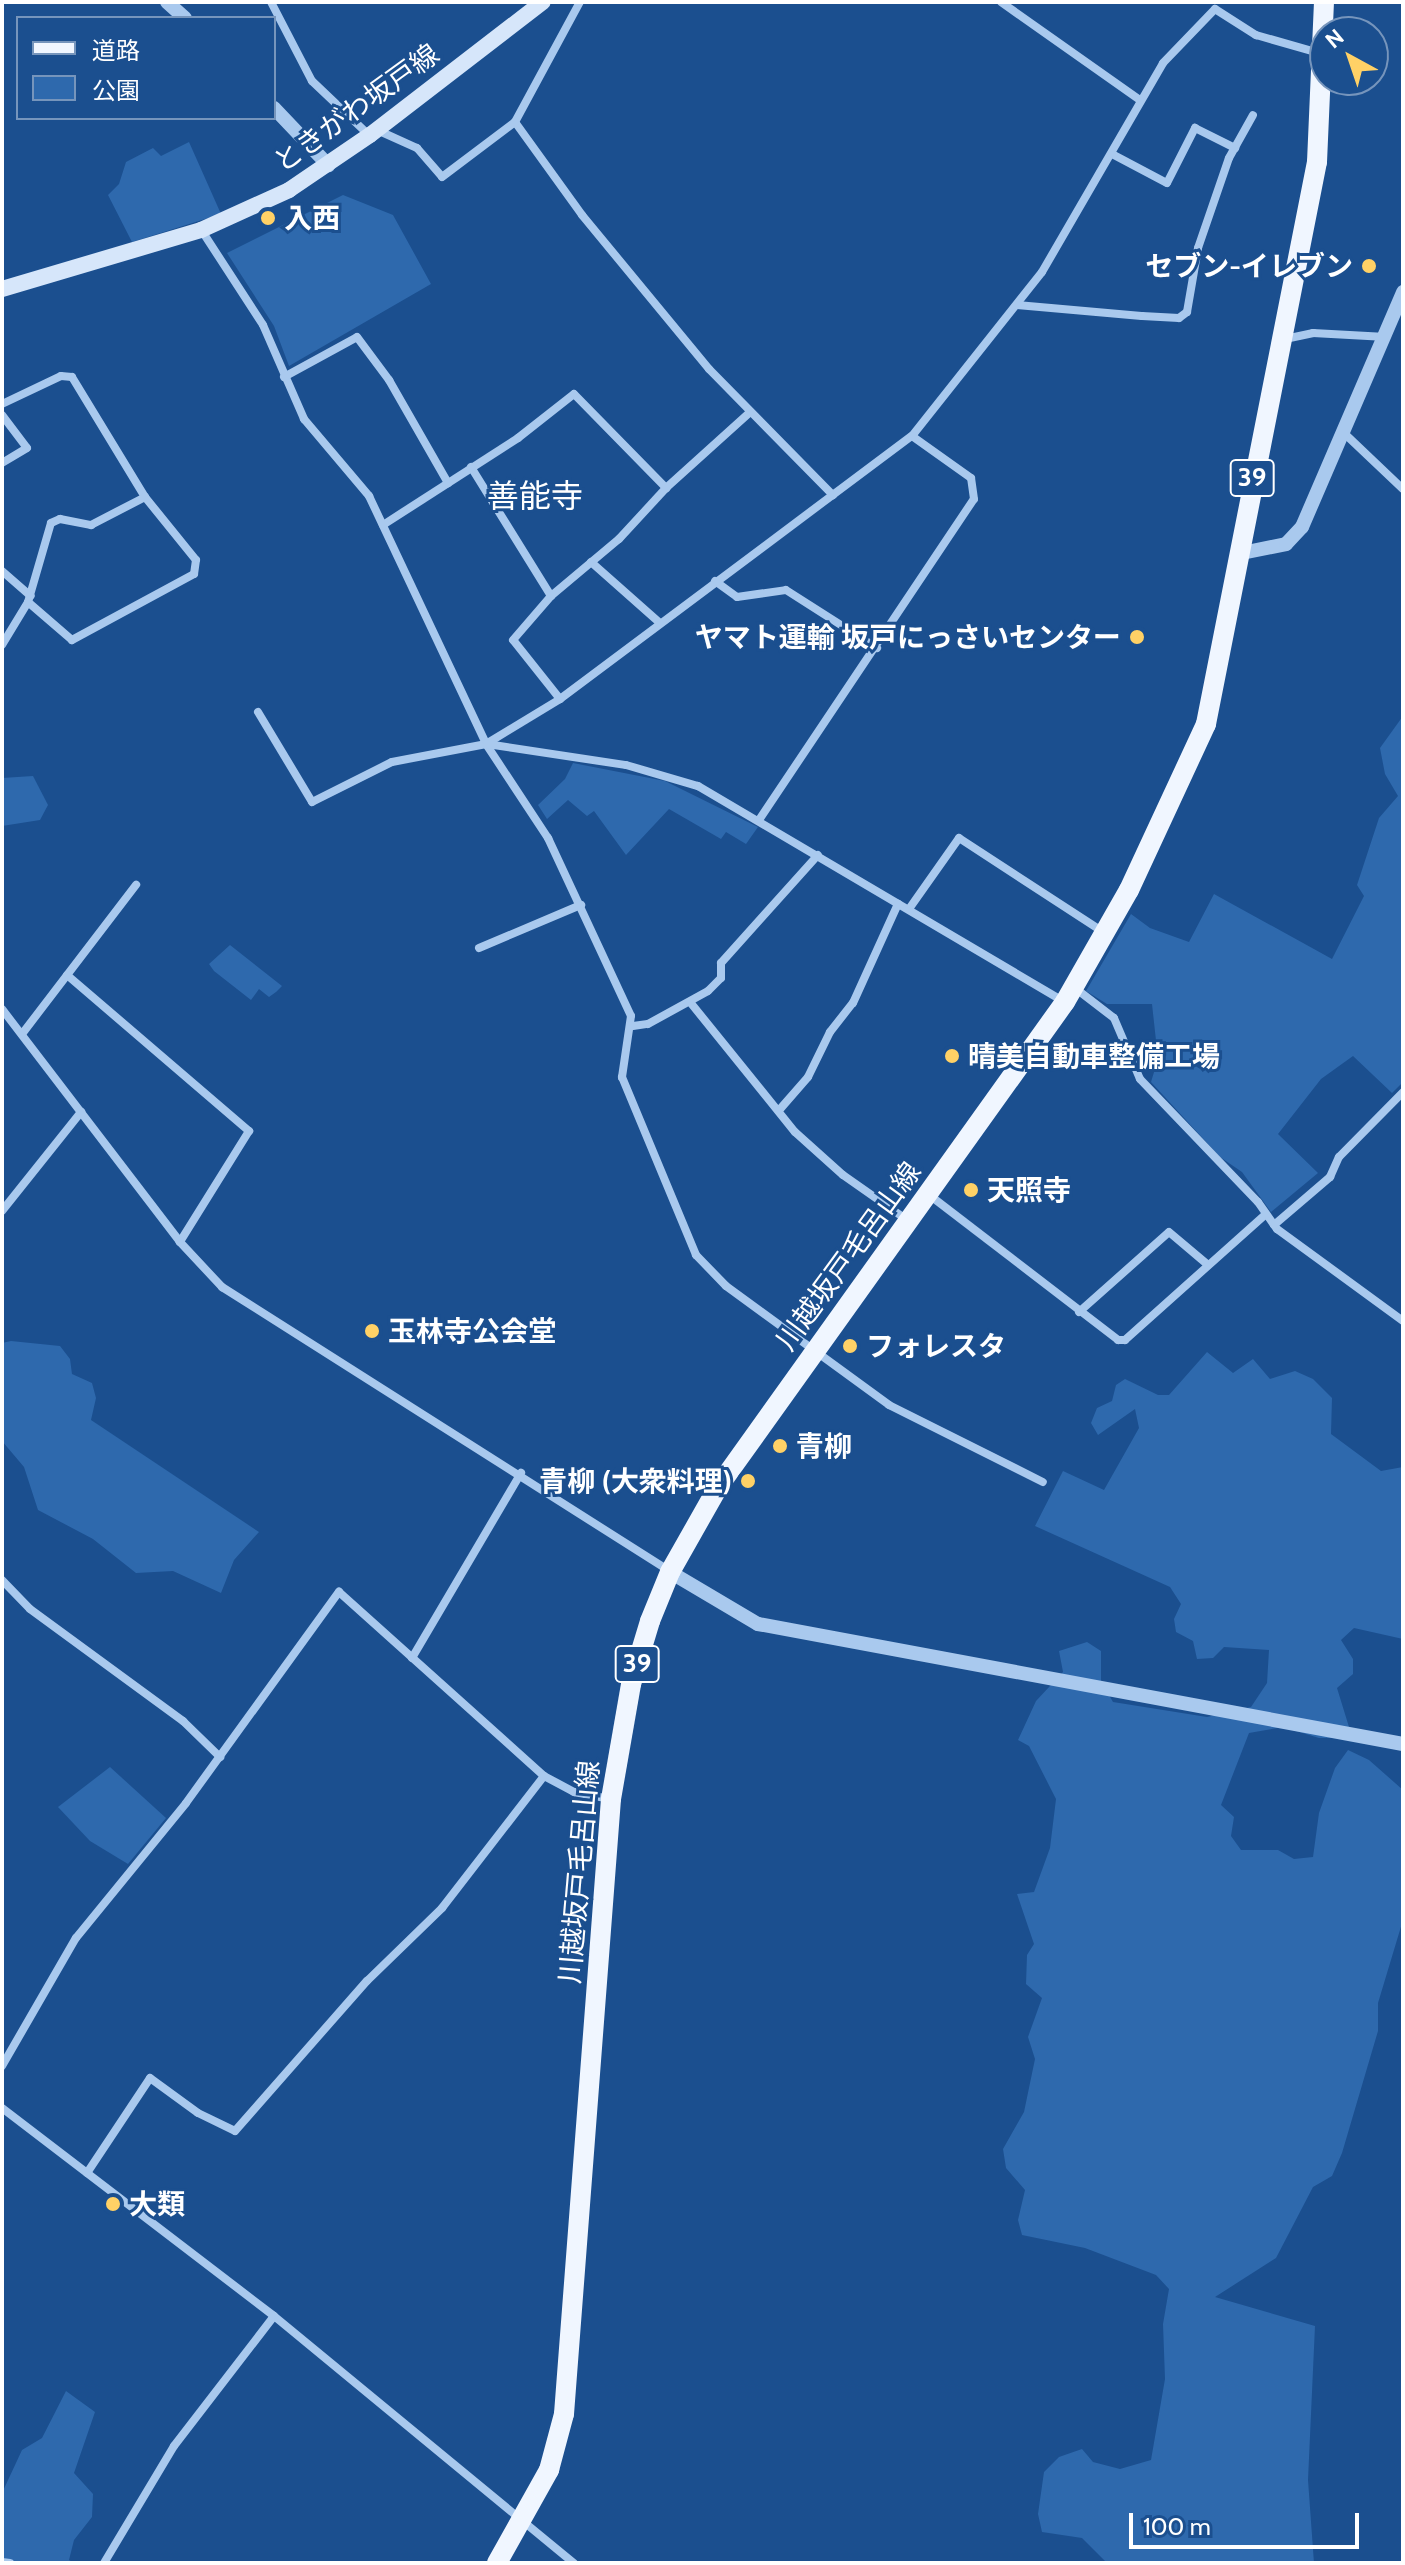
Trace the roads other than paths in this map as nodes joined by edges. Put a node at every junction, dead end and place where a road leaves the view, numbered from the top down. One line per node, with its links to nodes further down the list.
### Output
1 (167, 2): 7 (street)
2 (271, 2): 14 (street)
3 (580, 2): 13 (street)
4 (1001, 2): 10 (street)
5 (531, 5): 14 (main road, ときがわ坂戸線)
6 (1215, 5): 8 (street); 10 (street)
7 (183, 16)
8 (1309, 50)
9 (1322, 96): 23 (main road, 川越坂戸毛呂山線 / 39)
10 (1140, 100): 16 (street)
11 (276, 110): 17 (street)
12 (1253, 115): 15 (street)
13 (515, 122): 14 (street); 26 (street)
14 (373, 133): 17 (main road, ときがわ坂戸線)
15 (1235, 148): 16 (street); 21 (street)
16 (1112, 154): 21 (street)
17 (328, 165): 18 (main road, ときがわ坂戸線)
18 (201, 230): 19 (main road, ときがわ坂戸線); 24 (street)
19 (2, 289)
20 (1403, 292): 22 (street)
21 (1017, 305): 29 (street)
22 (1387, 337): 23 (street); 28 (street)
23 (1280, 341): 38 (main road, 川越坂戸毛呂山線 / 39)
24 (284, 377): 32 (street); 37 (street)
25 (2, 404): 36 (street)
26 (749, 413): 33 (street); 35 (street)
27 (2, 415): 30 (street)
28 (1345, 434): 34 (street); 38 (street)
29 (912, 436): 35 (street); 46 (street)
30 (2, 463)
31 (471, 467): 32 (street); 33 (street); 42 (street)
32 (448, 483): 37 (street)
33 (666, 488): 39 (street)
34 (1403, 489)
35 (833, 495): 41 (street)
36 (145, 497): 43 (street); 43 (street)
37 (383, 525): 49 (street)
38 (1237, 554): 56 (main road, 川越坂戸毛呂山線 / 39)
39 (591, 562): 42 (street); 44 (street)
40 (2, 571): 43 (street)
41 (715, 581): 44 (street); 46 (street)
42 (551, 596): 47 (street)
43 (30, 599): 45 (street)
44 (660, 623): 47 (street)
45 (2, 645)
46 (877, 648): 50 (street)
47 (560, 699): 49 (street)
48 (258, 712): 49 (street)
49 (486, 744): 50 (street); 54 (street)
50 (759, 820): 51 (street)
51 (818, 855): 53 (street); 60 (street)
52 (136, 885): 58 (street)
53 (898, 904): 55 (street); 65 (street)
54 (581, 905): 57 (street); 62 (street)
55 (909, 909): 56 (street); 59 (street)
56 (1105, 934): 59 (main road, 川越坂戸毛呂山線 / 39)
57 (479, 948)
58 (67, 975): 63 (street); 72 (street)
59 (1070, 995): 67 (main road, 川越坂戸毛呂山線 / 39); 69 (street)
60 (690, 1002): 62 (street); 65 (street)
61 (2, 1009): 63 (street)
62 (633, 1026): 76 (street)
63 (22, 1034): 66 (street)
64 (1403, 1092): 71 (street)
65 (781, 1108): 70 (street)
66 (81, 1112): 68 (street); 72 (street)
67 (927, 1194): 70 (main road, 川越坂戸毛呂山線 / 39); 74 (street)
68 (2, 1211)
69 (1265, 1215): 71 (street); 73 (street)
70 (907, 1220): 76 (main road, 川越坂戸毛呂山線 / 39)
71 (1274, 1225): 75 (street)
72 (180, 1242): 77 (street)
73 (1208, 1265): 74 (street); 74 (street)
74 (1079, 1312)
75 (1403, 1321)
76 (813, 1352): 78 (street); 79 (main road, 川越坂戸毛呂山線 / 39)
77 (521, 1473): 79 (street); 81 (street)
78 (1043, 1482)
79 (670, 1572): 82 (street); 85 (main road, 川越坂戸毛呂山線 / 39)
80 (2, 1580): 83 (street)
81 (412, 1658): 83 (street); 84 (street)
82 (1403, 1744)
83 (220, 1757): 86 (street)
84 (544, 1776): 85 (street); 88 (street)
85 (611, 1799): 90 (main road, 川越坂戸毛呂山線 / 39)
86 (2, 2066)
87 (2, 2108): 88 (street)
88 (87, 2173): 89 (street)
89 (274, 2316): 90 (street); 93 (street)
90 (524, 2522): 94 (main road, 川越坂戸毛呂山線 / 39); 95 (street)
91 (2, 2562): 92 (street)
92 (10, 2563)
93 (104, 2563)
94 (497, 2563)
95 (574, 2563)

